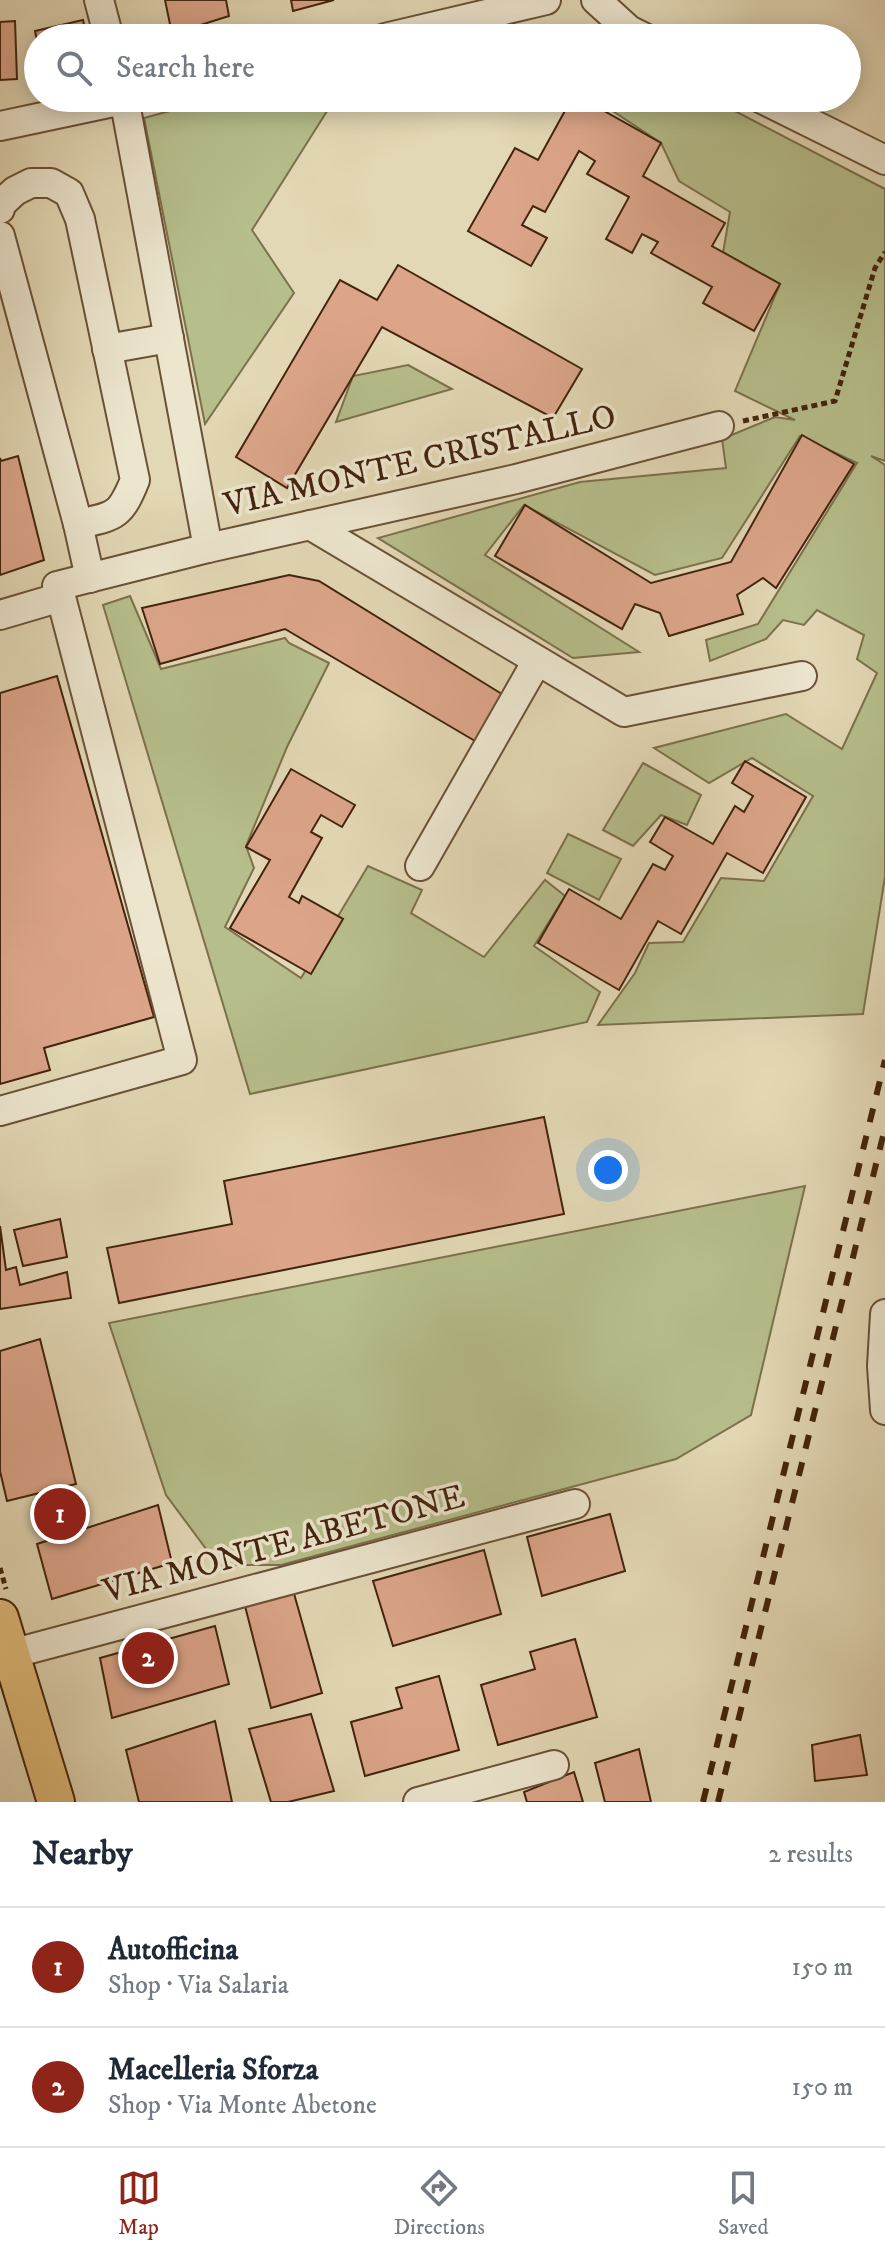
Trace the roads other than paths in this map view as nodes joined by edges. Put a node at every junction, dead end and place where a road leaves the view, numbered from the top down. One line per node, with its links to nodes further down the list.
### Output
1 (99, 0): 4 (street)
2 (546, 0): 5 (street)
3 (596, 0): 6 (street)
4 (105, 24)
5 (444, 24)
6 (622, 24)
7 (66, 112): 10 (street)
8 (129, 112): 14 (street, VIA MONTE CRISTALLO)
9 (788, 112): 11 (street)
10 (0, 126)
11 (885, 160)
12 (0, 206): 15 (street)
13 (0, 236): 17 (street)
14 (169, 338): 15 (street); 19 (street, VIA MONTE CRISTALLO)
15 (107, 349): 17 (street)
16 (730, 424): 18 (street, VIA MONTE CRISTALLO)
17 (78, 524): 20 (street)
18 (310, 525): 19 (street, VIA MONTE CRISTALLO); 23 (street)
19 (208, 548): 20 (street)
20 (90, 578): 21 (street)
21 (61, 597): 22 (street); 26 (street)
22 (0, 615)
23 (537, 661): 24 (street); 25 (street)
24 (802, 676)
25 (420, 866)
26 (0, 1111)
27 (885, 1314): 28 (street)
28 (885, 1410)
29 (575, 1504): 31 (street, VIA MONTE ABETONE)
30 (0, 1618): 31 (main road)
31 (10, 1672): 33 (main road)
32 (554, 1765): 34 (street)
33 (56, 1802)
34 (418, 1802)

